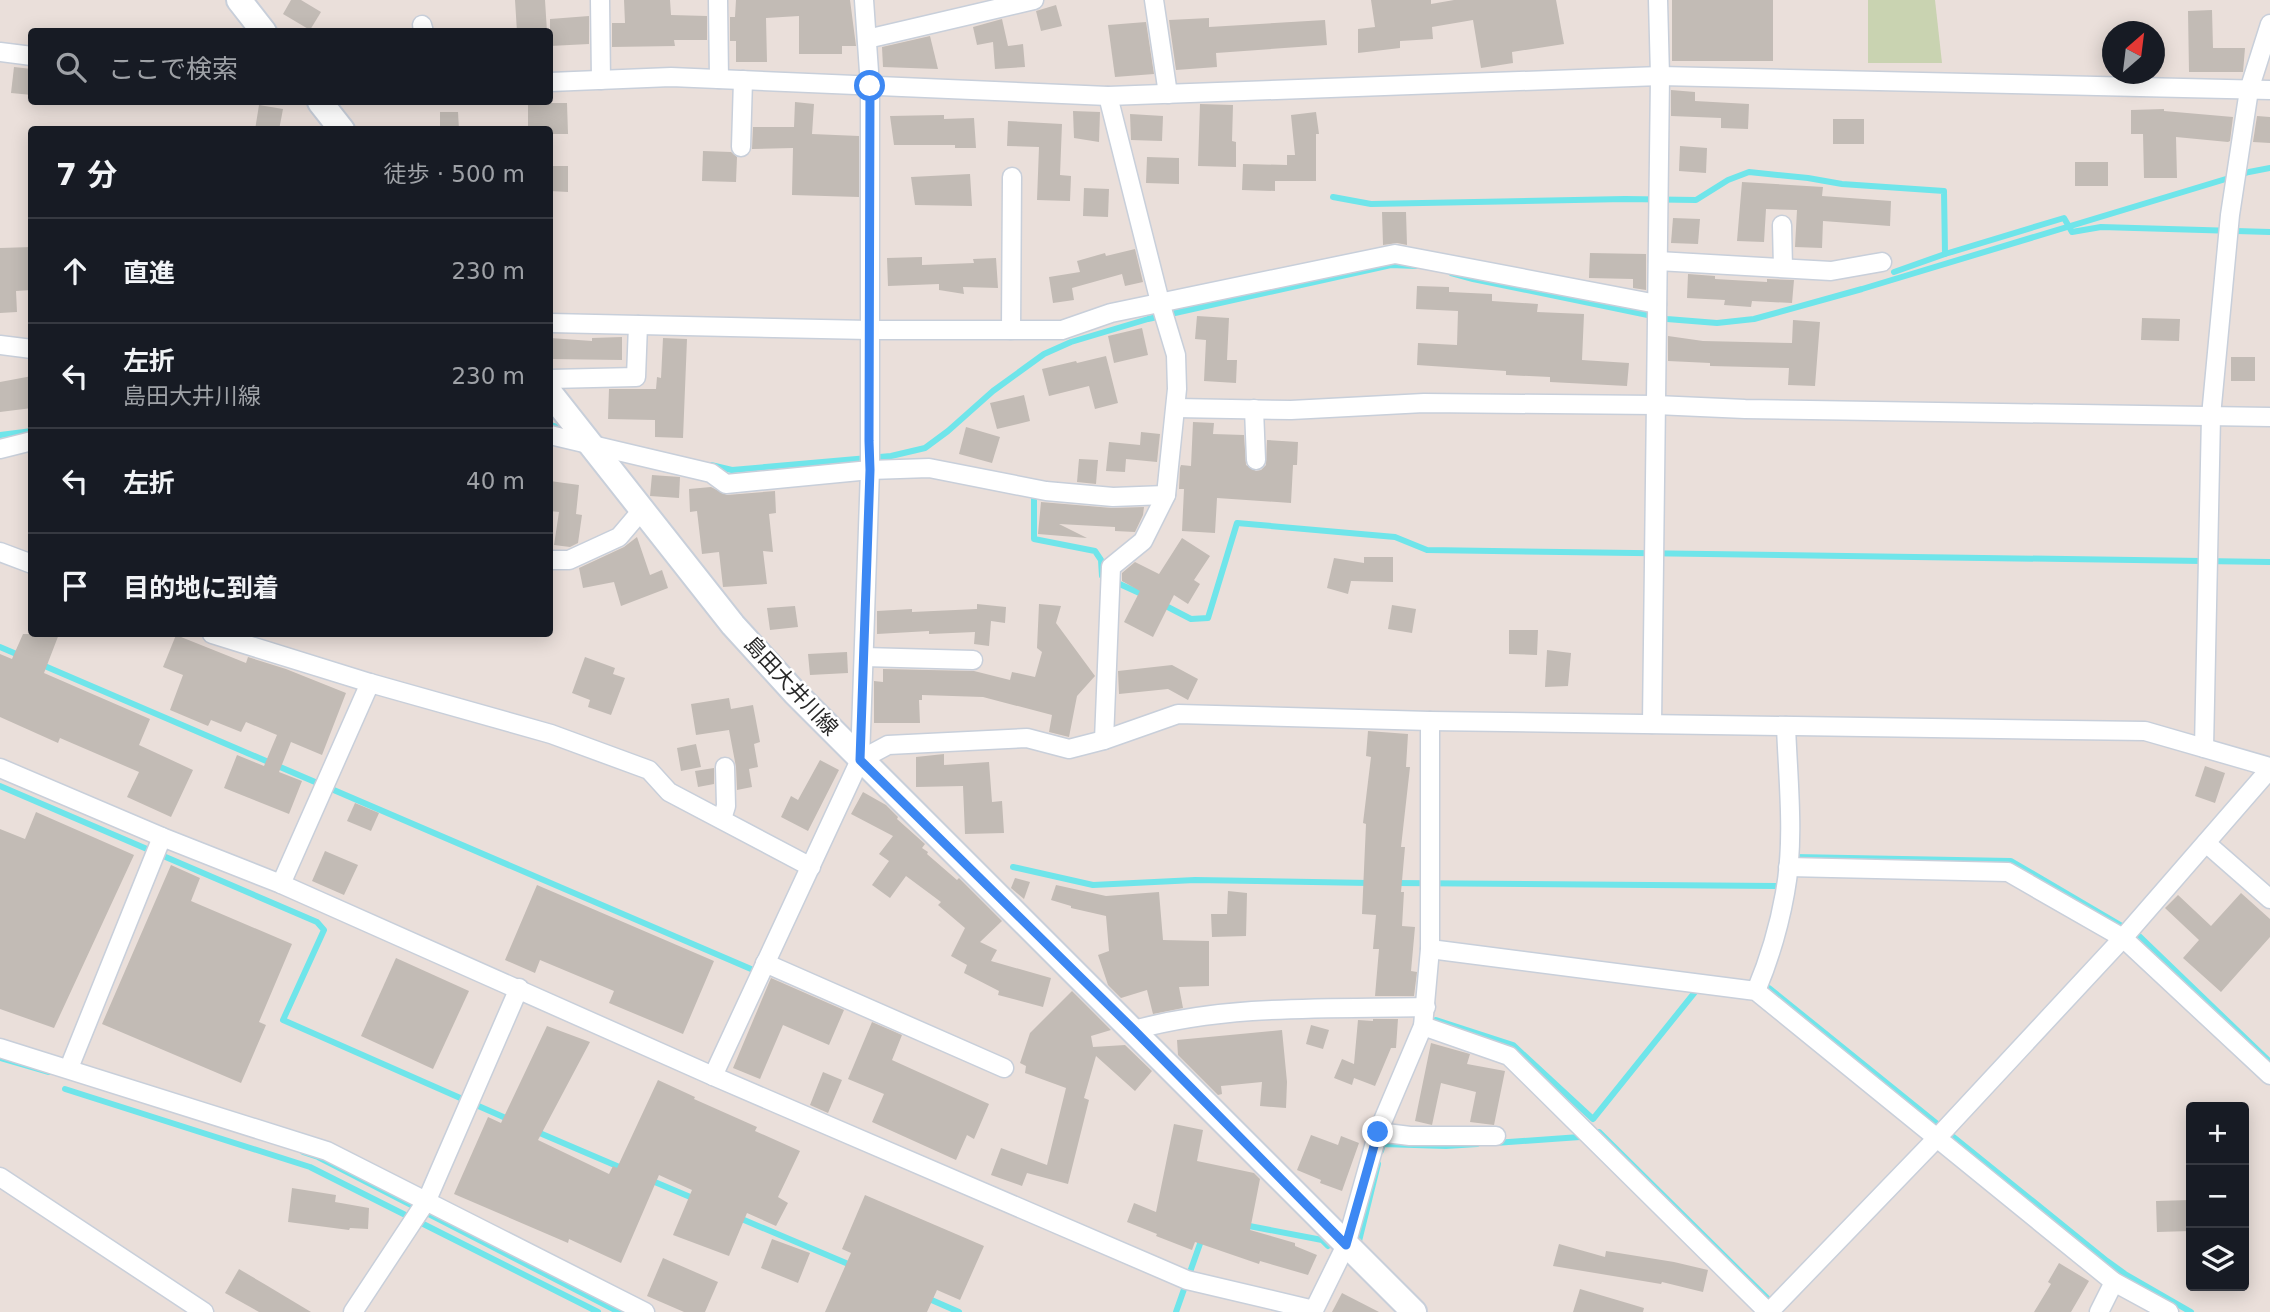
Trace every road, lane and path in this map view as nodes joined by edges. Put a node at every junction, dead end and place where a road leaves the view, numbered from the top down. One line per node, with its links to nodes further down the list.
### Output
1 (239, 0): 10 (main road)
2 (600, 0): 16 (street)
3 (718, 0): 15 (street)
4 (864, 0): 11 (street)
5 (1034, 0): 8 (street)
6 (1154, 0): 22 (street)
7 (1658, 0): 14 (street)
8 (1011, 3): 11 (street)
9 (2270, 24): 20 (street)
10 (261, 28)
11 (867, 39): 19 (street)
12 (0, 52): 13 (street)
13 (28, 55)
14 (1660, 76): 20 (street); 22 (street); 29 (street)
15 (719, 79): 16 (street); 17 (street)
16 (601, 80): 18 (street)
17 (743, 80): 19 (street); 26 (street)
18 (553, 82)
19 (870, 86): 23 (street); 36 (street)
20 (2249, 90): 21 (street); 45 (street)
21 (2270, 90)
22 (1168, 94): 23 (street)
23 (1108, 96): 32 (street)
24 (322, 105): 25 (main road)
25 (339, 126)
26 (741, 147)
27 (1012, 177): 37 (street)
28 (1782, 225): 31 (street)
29 (1658, 261): 31 (street); 33 (street)
30 (1882, 262): 31 (street)
31 (1783, 268)
32 (1160, 302): 33 (street); 37 (street); 43 (street)
33 (1657, 304): 42 (street)
34 (553, 323): 35 (street)
35 (638, 325): 36 (street); 40 (street)
36 (869, 330): 37 (street); 52 (street)
37 (1010, 330)
38 (0, 345): 39 (street)
39 (28, 348)
40 (553, 379)
41 (553, 397): 49 (main road, 島田大井川線)
42 (1656, 405): 44 (street); 45 (street); 63 (street)
43 (1176, 408): 44 (street); 53 (street)
44 (1254, 409): 51 (street)
45 (2211, 416): 46 (street); 66 (street)
46 (2270, 417)
47 (553, 436): 49 (street)
48 (28, 442): 50 (street)
49 (591, 446): 52 (street); 54 (main road, 島田大井川線)
50 (0, 449)
51 (1256, 460)
52 (870, 470): 53 (street); 59 (street)
53 (1166, 495): 65 (street)
54 (642, 510): 56 (street); 67 (main road, 島田大井川線)
55 (0, 552): 57 (street)
56 (553, 560)
57 (28, 562)
58 (225, 637): 61 (street)
59 (864, 657): 60 (street); 67 (street)
60 (973, 660)
61 (370, 682): 71 (street); 76 (street)
62 (1430, 721): 63 (street); 65 (street); 79 (street)
63 (1652, 724): 64 (street)
64 (1786, 726): 66 (street); 75 (street)
65 (1104, 740): 67 (street)
66 (2204, 748): 70 (street)
67 (860, 760): 74 (street); 85 (main road, 島田大井川線)
68 (725, 767): 71 (street)
69 (0, 768): 72 (street)
70 (2270, 768): 73 (street)
71 (722, 820): 74 (street)
72 (162, 837): 76 (street); 87 (street)
73 (2206, 843): 77 (street); 78 (street)
74 (811, 867): 80 (street)
75 (1788, 867): 78 (street); 82 (street)
76 (281, 884): 81 (street)
77 (2270, 899)
78 (2123, 938): 89 (street); 93 (street)
79 (1430, 949): 82 (street); 83 (street)
80 (765, 963): 88 (street); 90 (street)
81 (519, 988): 90 (street); 95 (street)
82 (1756, 991): 93 (street)
83 (1426, 1007): 84 (street); 85 (street)
84 (1423, 1026): 91 (street); 103 (street)
85 (1134, 1030): 96 (main road, 島田大井川線)
86 (0, 1048): 87 (street)
87 (69, 1068): 95 (street)
88 (1004, 1068)
89 (2270, 1075)
90 (713, 1076): 98 (street)
91 (1378, 1132): 92 (street); 96 (street)
92 (1496, 1136)
93 (1937, 1138): 97 (street); 103 (street)
94 (0, 1177): 99 (street)
95 (427, 1200): 100 (street); 101 (street)
96 (1346, 1245): 98 (street); 102 (main road, 島田大井川線)
97 (2114, 1282): 104 (street); 105 (street)
98 (1314, 1311)
99 (204, 1312)
100 (353, 1312)
101 (645, 1312)
102 (1414, 1312)
103 (1768, 1312)
104 (2099, 1312)
105 (2169, 1312)

